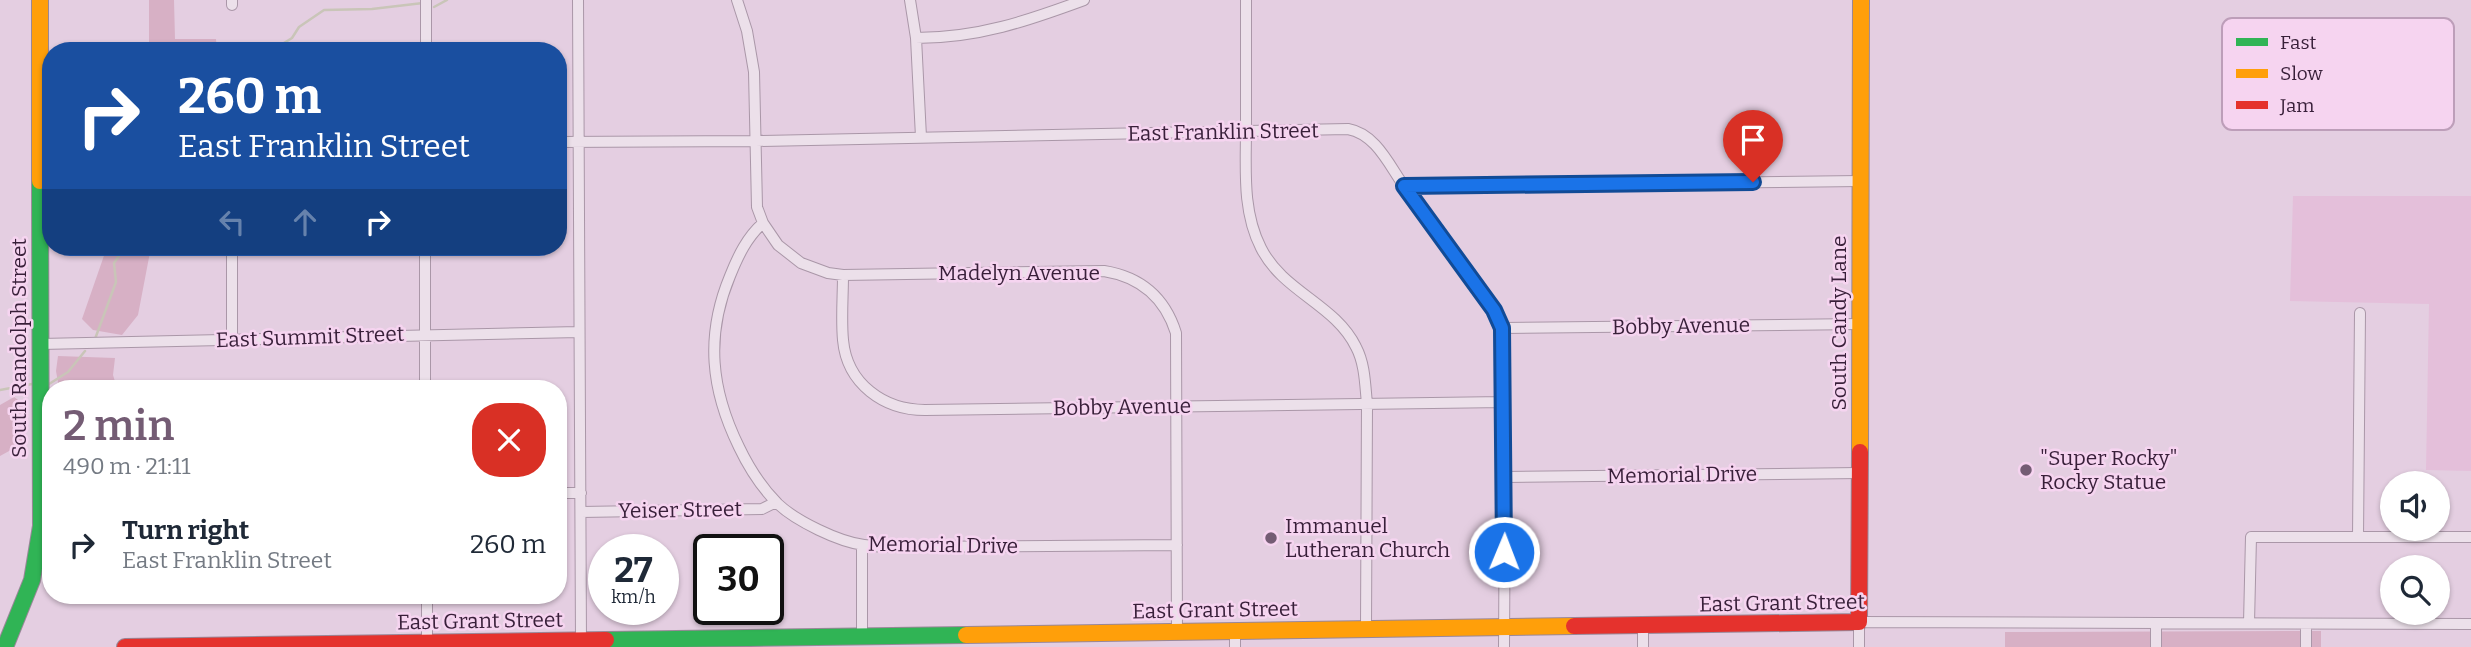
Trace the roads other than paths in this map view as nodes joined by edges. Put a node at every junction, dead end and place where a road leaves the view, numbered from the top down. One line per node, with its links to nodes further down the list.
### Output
1 (40, 0): 11 (main road, South Randolph Street)
2 (426, 0): 10 (street)
3 (578, 0): 16 (street)
4 (737, 0): 14 (street)
5 (910, 0): 9 (street)
6 (1084, 0): 9 (street)
7 (1246, 0): 12 (street)
8 (1861, 0): 17 (main road, South Candy Lane)
9 (916, 38): 13 (street)
10 (426, 42)
11 (42, 60)
12 (1246, 132): 13 (street, East Franklin Street); 18 (street, East Franklin Street); 34 (street)
13 (921, 137): 14 (street, East Franklin Street)
14 (756, 141): 16 (street, East Franklin Street); 19 (street, Madelyn Avenue)
15 (567, 142): 16 (street, East Franklin Street)
16 (578, 142): 27 (street)
17 (1860, 181): 18 (street); 25 (main road, South Candy Lane)
18 (1404, 186): 26 (street)
19 (763, 223): 23 (street, Madelyn Avenue); 40 (street, Memorial Drive)
20 (43, 256): 30 (main road, South Randolph Street)
21 (232, 256): 29 (street)
22 (425, 256): 28 (street)
23 (843, 275): 35 (street, Madelyn Avenue); 35 (street, Bobby Avenue)
24 (2360, 313): 43 (street)
25 (1860, 324): 26 (street, Bobby Avenue); 36 (main road, South Candy Lane)
26 (1502, 328): 33 (street)
27 (579, 332): 28 (street, East Summit Street); 38 (street)
28 (425, 334): 29 (street, East Summit Street); 32 (street)
29 (232, 340): 30 (street, East Summit Street)
30 (41, 344): 31 (main road, South Randolph Street)
31 (42, 380)
32 (425, 380)
33 (1504, 402): 34 (street, Bobby Avenue); 37 (street)
34 (1367, 404): 35 (street, Bobby Avenue); 55 (street)
35 (1178, 406): 46 (street, Madelyn Avenue)
36 (1859, 473): 37 (street, Memorial Drive); 48 (main road, South Candy Lane)
37 (1505, 477): 54 (street)
38 (581, 493): 39 (street); 41 (street)
39 (567, 494)
40 (776, 502): 41 (street, Yeiser Street); 45 (street, Memorial Drive)
41 (581, 512): 60 (street)
42 (42, 529): 62 (main road, South Randolph Street)
43 (2358, 537): 44 (street); 50 (street)
44 (2471, 537)
45 (862, 545): 46 (street, Memorial Drive); 57 (street)
46 (1177, 545): 56 (street, Madelyn Avenue)
47 (426, 604): 61 (street)
48 (1859, 622): 49 (street, East Grant Street); 53 (main road, East Grant Street); 66 (street, South Candy Lane)
49 (2155, 623): 50 (street, East Grant Street); 67 (street)
50 (2249, 623): 51 (street, East Grant Street)
51 (2306, 624): 52 (street, East Grant Street); 68 (street)
52 (2471, 624)
53 (1643, 626): 54 (main road, East Grant Street); 65 (street)
54 (1504, 627): 55 (main road, East Grant Street); 64 (street)
55 (1366, 629): 58 (main road, East Grant Street)
56 (1177, 632): 58 (main road, East Grant Street); 59 (main road, East Grant Street)
57 (862, 638): 59 (main road, East Grant Street); 60 (main road, East Grant Street)
58 (1235, 639)
59 (1076, 640)
60 (581, 641): 61 (main road, East Grant Street)
61 (427, 643): 63 (main road, East Grant Street)
62 (5, 647)
63 (125, 647)
64 (1504, 647)
65 (1643, 647)
66 (1859, 647)
67 (2156, 647)
68 (2306, 647)

